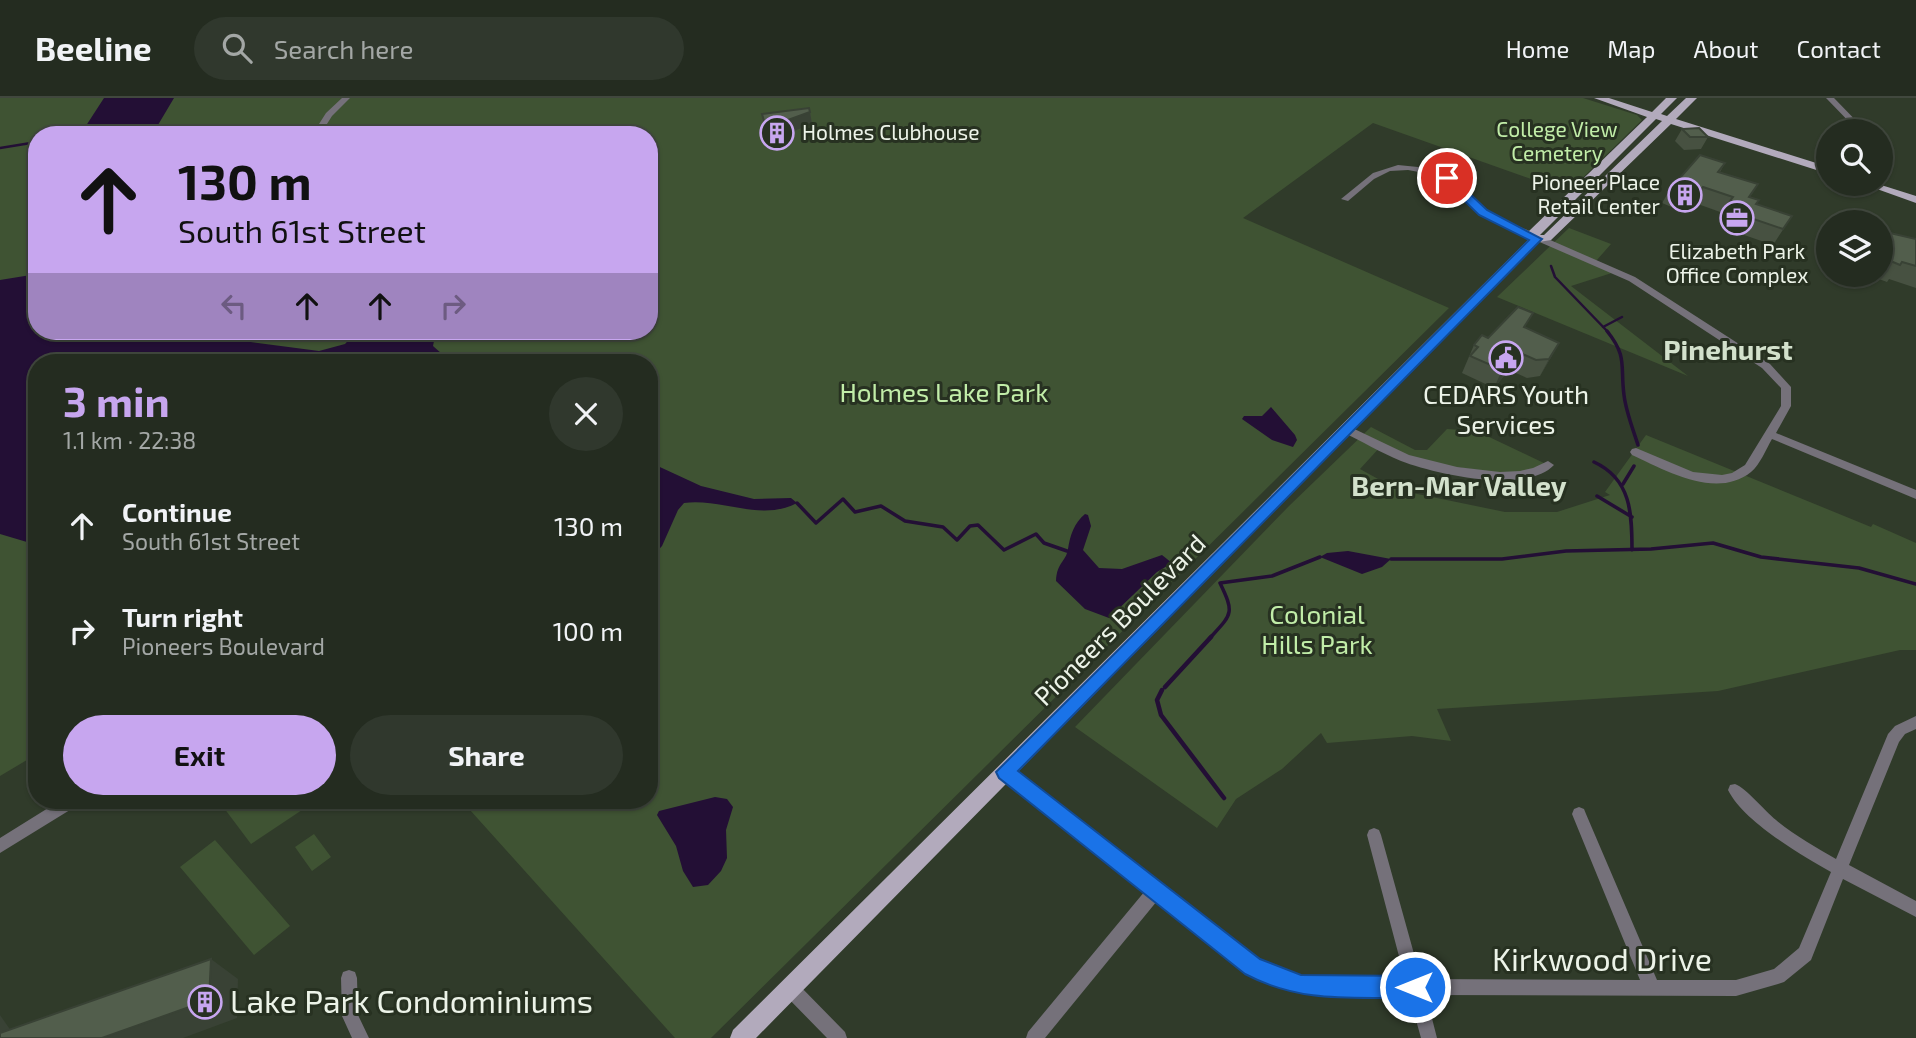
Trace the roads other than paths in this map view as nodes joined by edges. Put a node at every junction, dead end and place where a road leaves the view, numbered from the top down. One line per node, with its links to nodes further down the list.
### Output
1 (346, 98): 10 (street)
2 (1599, 98): 7 (main road)
3 (1622, 98): 7 (main road)
4 (1672, 98): 7 (main road, Pioneers Boulevard)
5 (1692, 98): 8 (main road, Pioneers Boulevard)
6 (1830, 98): 9 (street)
7 (1658, 113): 8 (main road); 18 (main road, Pioneers Boulevard)
8 (1674, 118): 11 (main road); 12 (main road); 18 (main road, Pioneers Boulevard)
9 (1850, 119)
10 (323, 126)
11 (1816, 159)
12 (1816, 167)
13 (1893, 186): 15 (main road)
14 (1893, 190): 17 (main road)
15 (1916, 192)
16 (1345, 199): 18 (street)
17 (1916, 200)
18 (1536, 239): 19 (main road, Pioneers Boulevard); 20 (street)
19 (1346, 429): 22 (street); 25 (main road, Pioneers Boulevard)
20 (1769, 434): 21 (street); 23 (street)
21 (1636, 452)
22 (1548, 465)
23 (1916, 495)
24 (1916, 722): 31 (street, Kirkwood Drive)
25 (1005, 772): 32 (street, Kirkwood Drive); 36 (main road, Pioneers Boulevard)
26 (1735, 790): 31 (street)
27 (59, 809): 30 (street)
28 (1579, 814): 37 (street)
29 (1374, 835): 35 (street)
30 (0, 846)
31 (1842, 867): 33 (street); 37 (street, Kirkwood Drive)
32 (1155, 891): 35 (street, Kirkwood Drive); 41 (street)
33 (1916, 909)
34 (349, 978): 38 (street)
35 (1415, 987): 37 (street, Kirkwood Drive); 42 (street)
36 (790, 988): 39 (main road, Pioneers Boulevard); 40 (street)
37 (1652, 988)
38 (361, 1038)
39 (741, 1038)
40 (839, 1038)
41 (1034, 1038)
42 (1429, 1038)

